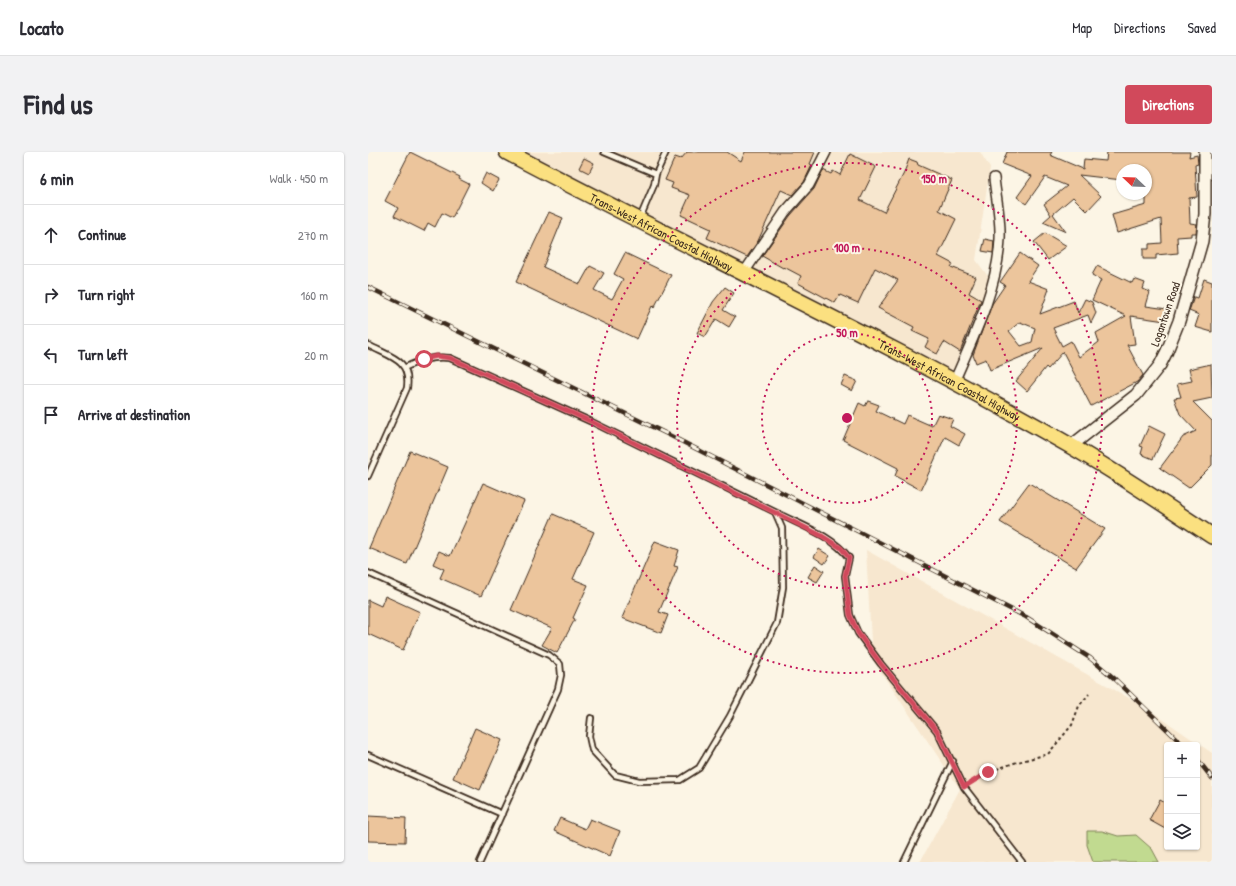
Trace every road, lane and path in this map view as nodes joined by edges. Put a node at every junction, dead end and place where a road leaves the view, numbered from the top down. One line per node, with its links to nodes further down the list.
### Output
1 (507, 152): 9 (highway, Trans-West African Coastal Highway)
2 (604, 152): 6 (lane)
3 (666, 152): 6 (lane)
4 (826, 152): 10 (street)
5 (1205, 152): 8 (street, Logantown Road)
6 (656, 174): 9 (lane)
7 (994, 178): 13 (street)
8 (1209, 182): 14 (street, Logantown Road)
9 (638, 221): 10 (highway, Trans-West African Coastal Highway)
10 (743, 274): 13 (highway, Trans-West African Coastal Highway)
11 (368, 345): 12 (lane)
12 (406, 367): 15 (lane); 16 (lane)
13 (954, 382): 14 (highway, Trans-West African Coastal Highway)
14 (1071, 446): 17 (highway, Trans-West African Coastal Highway)
15 (368, 476)
16 (775, 512): 20 (lane); 22 (lane)
17 (1212, 536)
18 (368, 573): 24 (lane)
19 (1089, 694): 23 (path)
20 (590, 718)
21 (368, 755): 24 (lane)
22 (953, 761): 23 (lane); 25 (lane)
23 (964, 787): 28 (lane)
24 (502, 814): 26 (lane)
25 (905, 861): 27 (lane)
26 (480, 862)
27 (911, 862)
28 (1022, 862)

